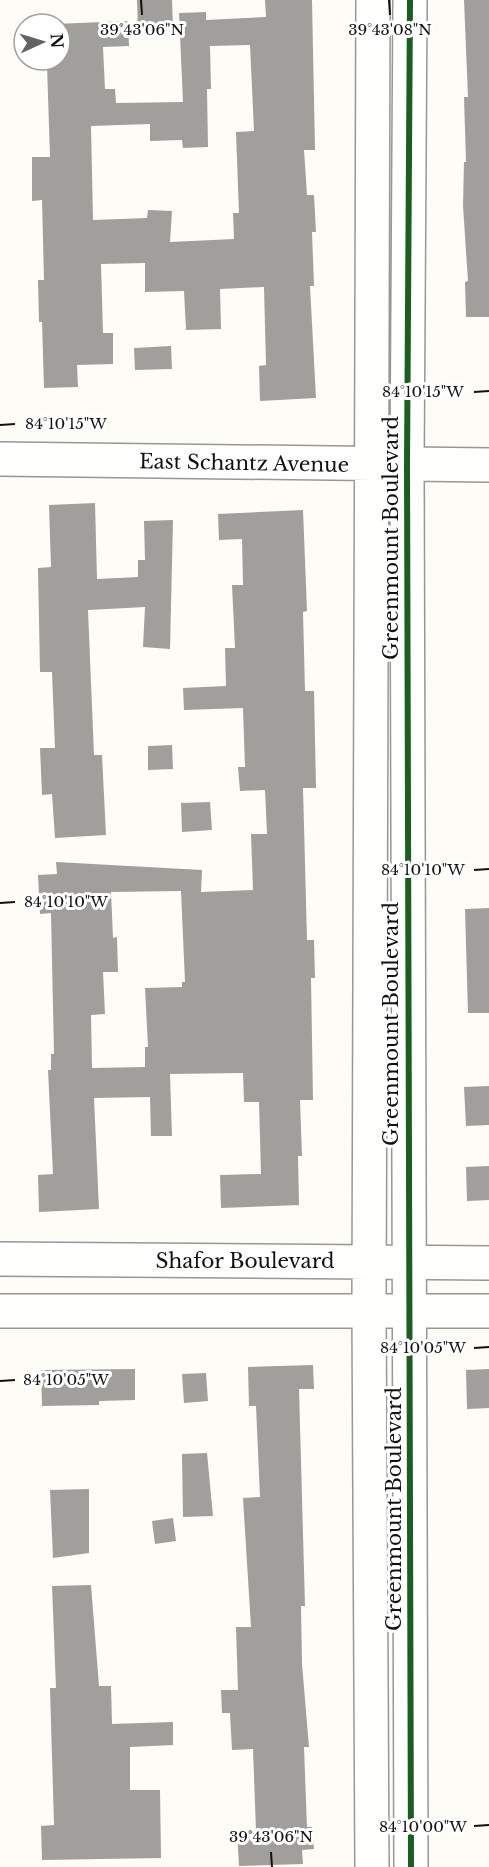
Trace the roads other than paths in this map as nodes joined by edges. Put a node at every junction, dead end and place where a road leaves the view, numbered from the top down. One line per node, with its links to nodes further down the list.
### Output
1 (373, 0): 4 (street, Greenmount Boulevard)
2 (410, 0): 5 (street, Greenmount Boulevard)
3 (0, 459): 4 (street, East Schantz Avenue)
4 (372, 465): 5 (street, East Schantz Avenue); 8 (street, Greenmount Boulevard)
5 (407, 465): 6 (street, East Schantz Avenue); 9 (street, Greenmount Boulevard)
6 (489, 465)
7 (0, 1258): 8 (street, Shafor Boulevard)
8 (371, 1262): 9 (street, Shafor Boulevard); 11 (street, Greenmount Boulevard)
9 (408, 1262): 10 (street, Shafor Boulevard); 12 (street, Greenmount Boulevard)
10 (489, 1263)
11 (369, 1310): 12 (street); 13 (street); 15 (street, Greenmount Boulevard)
12 (410, 1310): 14 (street); 16 (street, Greenmount Boulevard)
13 (0, 1311)
14 (489, 1311)
15 (372, 1867)
16 (411, 1867)

